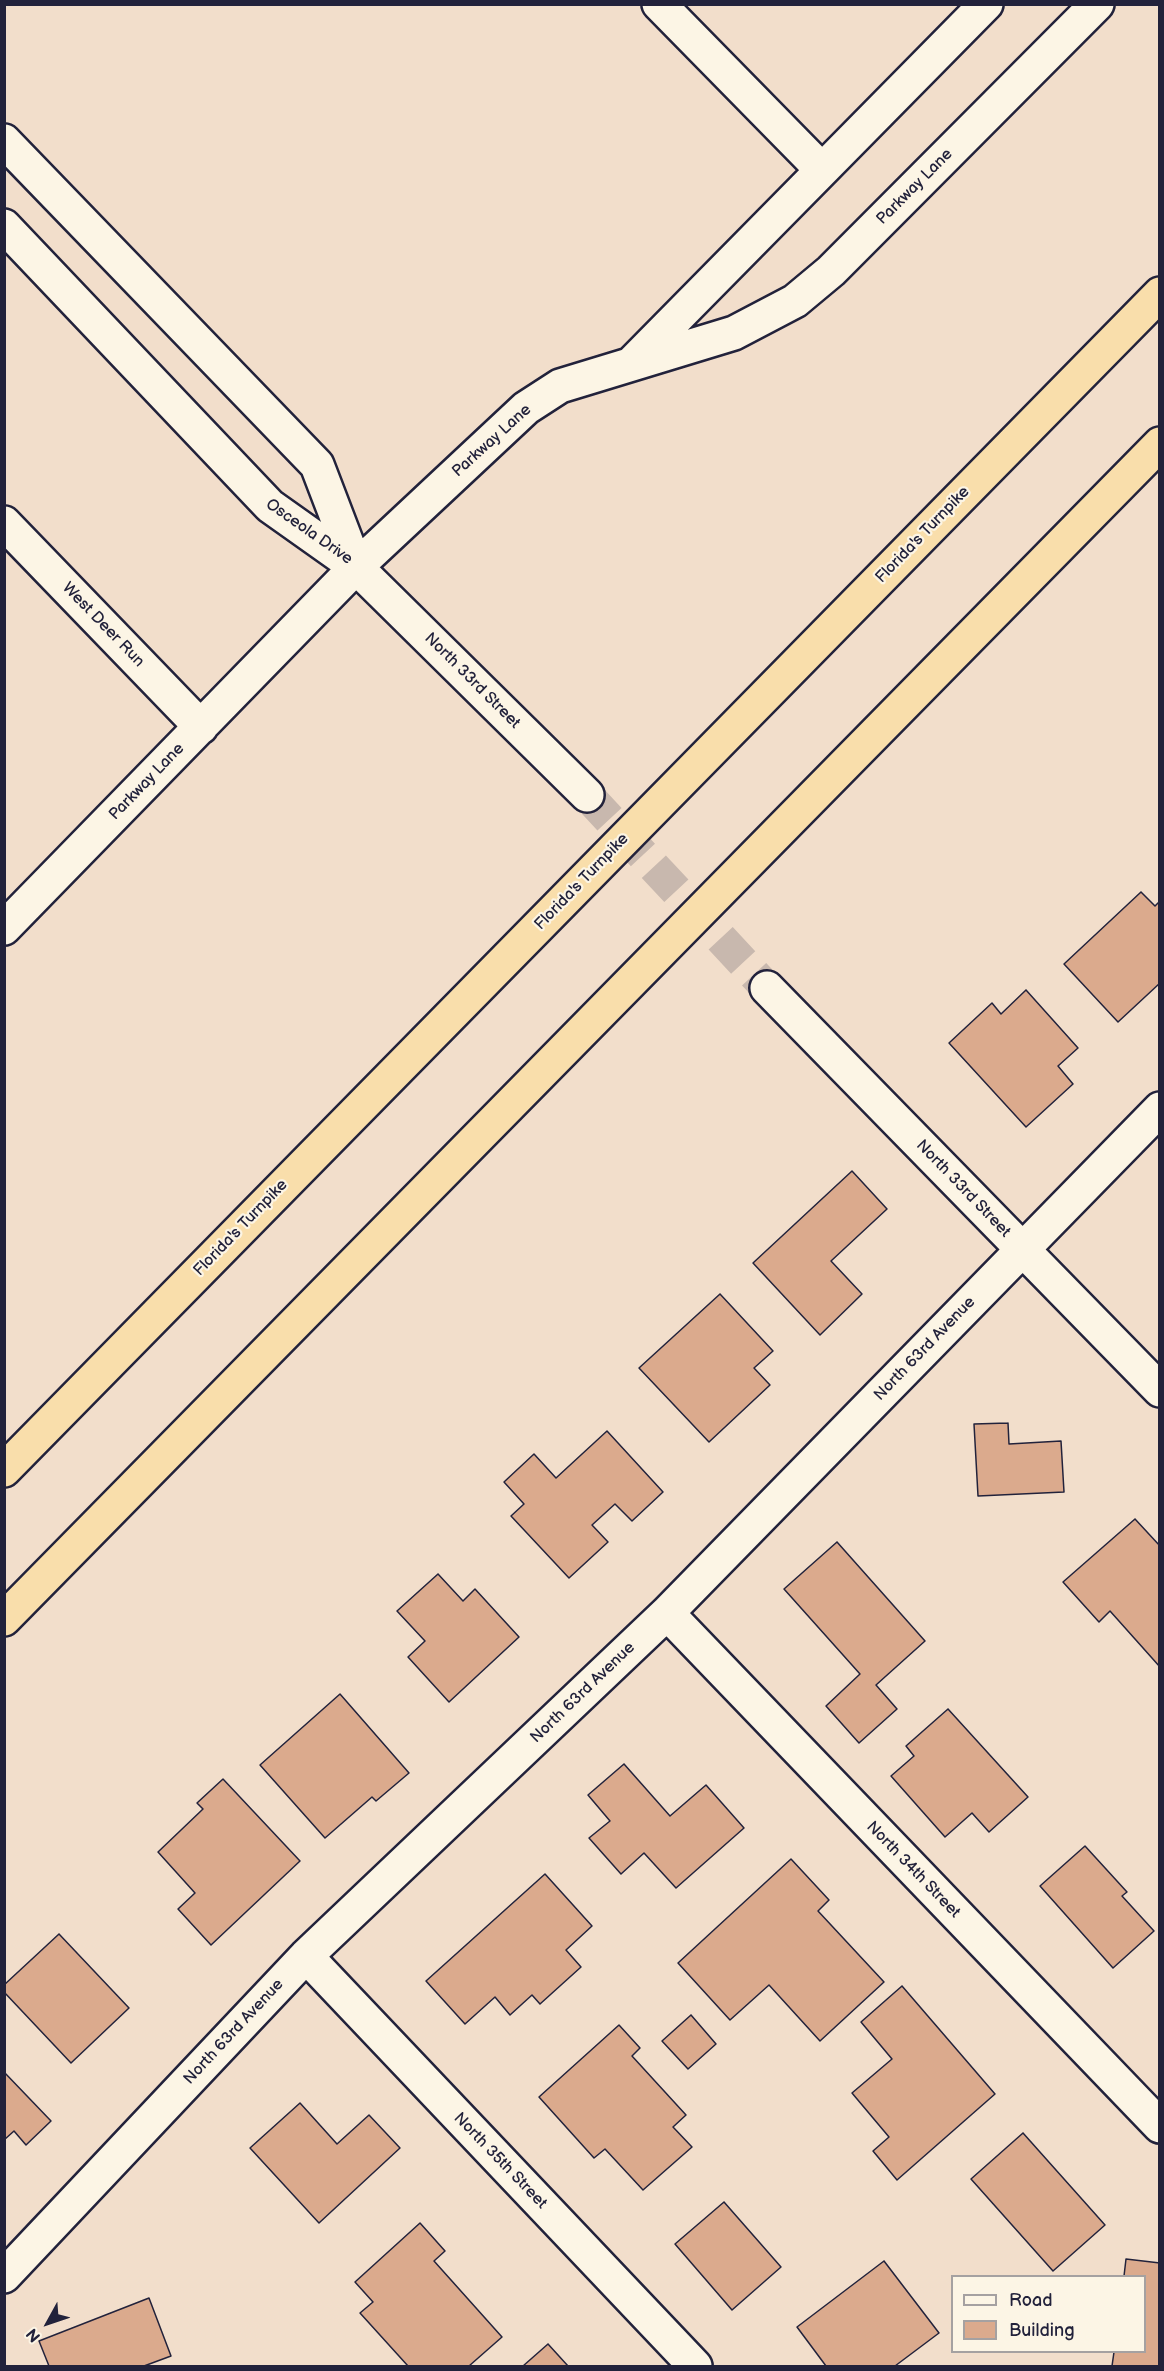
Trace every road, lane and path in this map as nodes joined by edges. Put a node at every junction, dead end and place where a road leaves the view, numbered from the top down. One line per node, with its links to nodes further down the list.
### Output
1 (659, 4): 5 (street)
2 (986, 4): 5 (street)
3 (1097, 4): 8 (street, Parkway Lane)
4 (4, 141): 11 (street, Osceola Drive)
5 (822, 170): 8 (street)
6 (4, 226): 11 (street, Osceola Drive)
7 (1160, 294): 19 (highway, Florida's Turnpike)
8 (629, 365): 11 (street, Parkway Lane)
9 (1160, 444): 21 (highway)
10 (4, 523): 12 (street, West Deer Run)
11 (356, 567): 12 (street, Parkway Lane); 13 (street, North 33rd Street)
12 (201, 727): 14 (street, Parkway Lane)
13 (588, 795)
14 (4, 928)
15 (767, 988): 17 (street, North 33rd Street)
16 (1160, 1109): 17 (street, North 63rd Avenue)
17 (1023, 1249): 18 (street, North 33rd Street); 20 (street, North 63rd Avenue)
18 (1160, 1390)
19 (4, 1470)
20 (667, 1613): 22 (street, North 63rd Avenue); 23 (street, North 34th Street)
21 (4, 1619)
22 (306, 1956): 24 (street, North 63rd Avenue); 25 (street, North 35th Street)
23 (1160, 2126)
24 (4, 2276)
25 (695, 2367)

